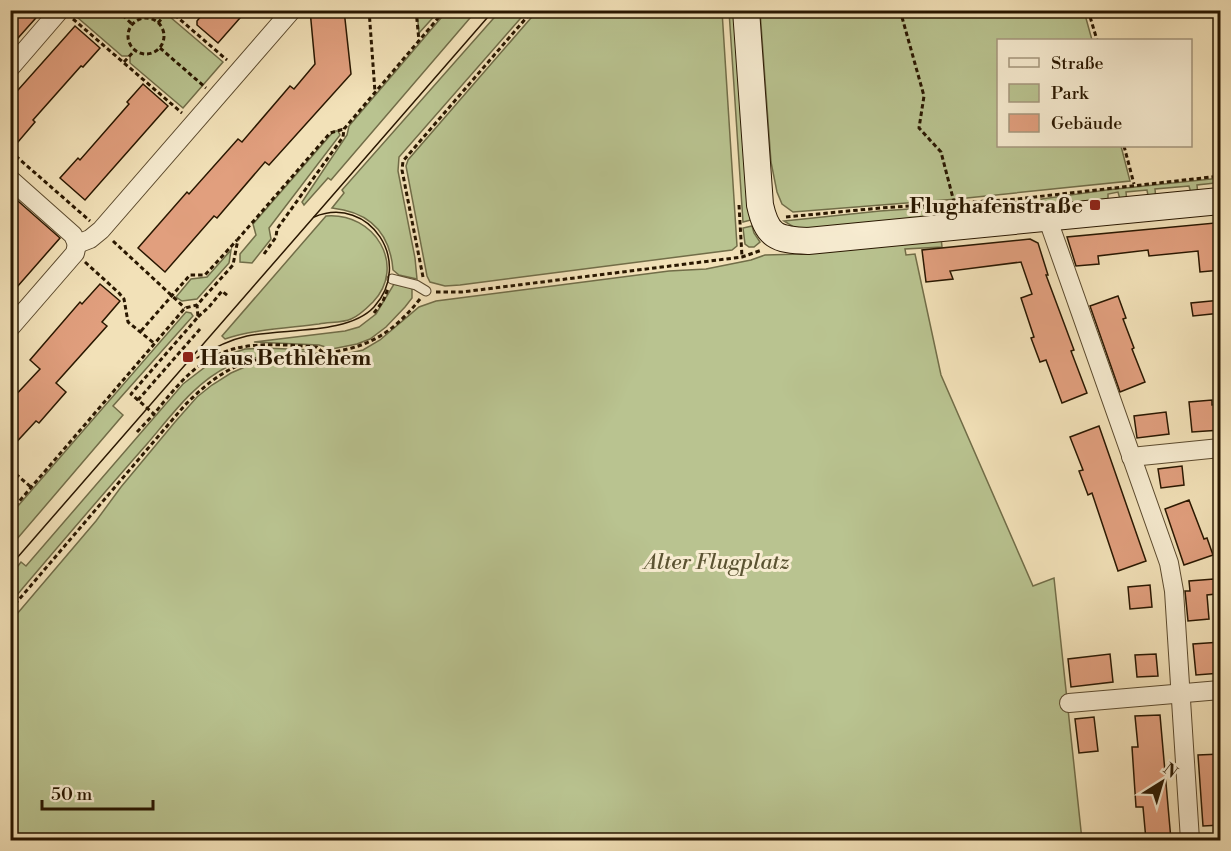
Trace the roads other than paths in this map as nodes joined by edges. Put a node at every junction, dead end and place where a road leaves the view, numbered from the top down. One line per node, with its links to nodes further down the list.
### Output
1 (292, 10): 8 (street)
2 (746, 10): 7 (main road)
3 (66, 14): 4 (street)
4 (10, 68)
5 (10, 179): 8 (street)
6 (1221, 201): 7 (main road)
7 (1047, 217): 13 (street)
8 (76, 248): 11 (street)
9 (392, 279): 10 (lane)
10 (426, 291)
11 (10, 328)
12 (1221, 447): 13 (street)
13 (1131, 457): 15 (street)
14 (1221, 690): 15 (street)
15 (1179, 695): 16 (street); 17 (street)
16 (1068, 703)
17 (1190, 840)

